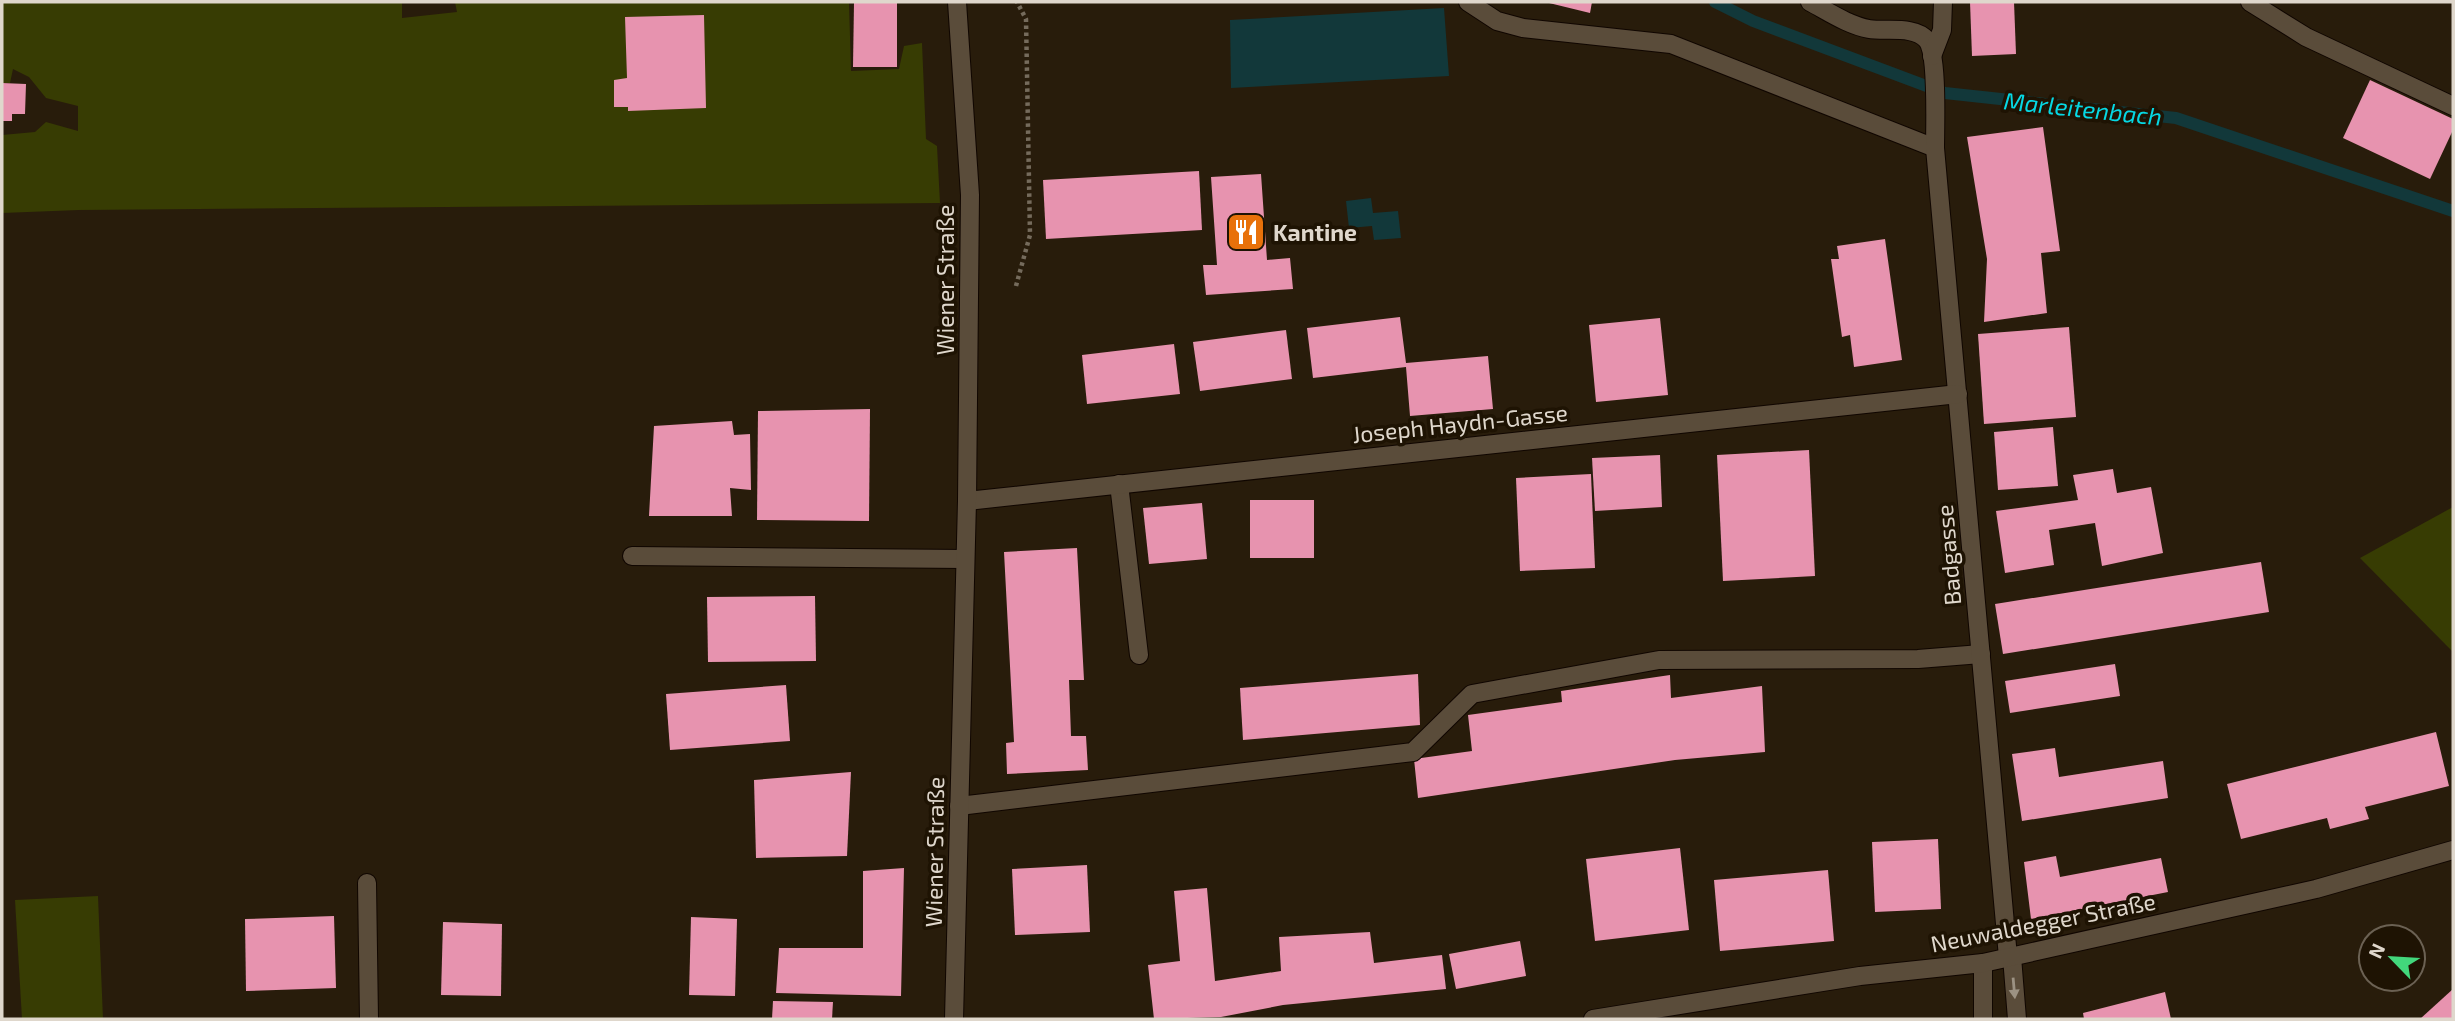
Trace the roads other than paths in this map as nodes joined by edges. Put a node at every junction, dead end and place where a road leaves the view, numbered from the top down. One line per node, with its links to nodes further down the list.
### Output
1 (957, 2): 11 (street, Wiener Straße)
2 (1468, 2): 8 (street)
3 (1810, 2): 6 (street)
4 (1943, 2): 6 (street)
5 (2250, 2): 7 (street)
6 (1932, 56): 8 (street, Badgasse)
7 (2453, 106)
8 (1935, 148): 9 (street, Badgasse)
9 (1958, 394): 10 (street, Joseph Haydn-Gasse); 14 (street, Badgasse)
10 (1119, 485): 11 (street, Joseph Haydn-Gasse); 15 (street)
11 (967, 501): 13 (street, Wiener Straße)
12 (632, 556): 13 (street)
13 (965, 559): 16 (street, Wiener Straße)
14 (1981, 654): 16 (street); 19 (street, Badgasse)
15 (1139, 655)
16 (959, 806): 22 (street, Wiener Straße)
17 (2453, 850): 19 (street, Neuwaldegger Straße)
18 (367, 883): 21 (street)
19 (2010, 957): 20 (street, Neuwaldegger Straße); 25 (street, Badgasse, one-way to 25)
20 (1983, 963): 23 (street, Neuwaldegger Straße); 24 (street)
21 (369, 1019)
22 (954, 1019)
23 (1593, 1019)
24 (1983, 1019)
25 (2017, 1019)

